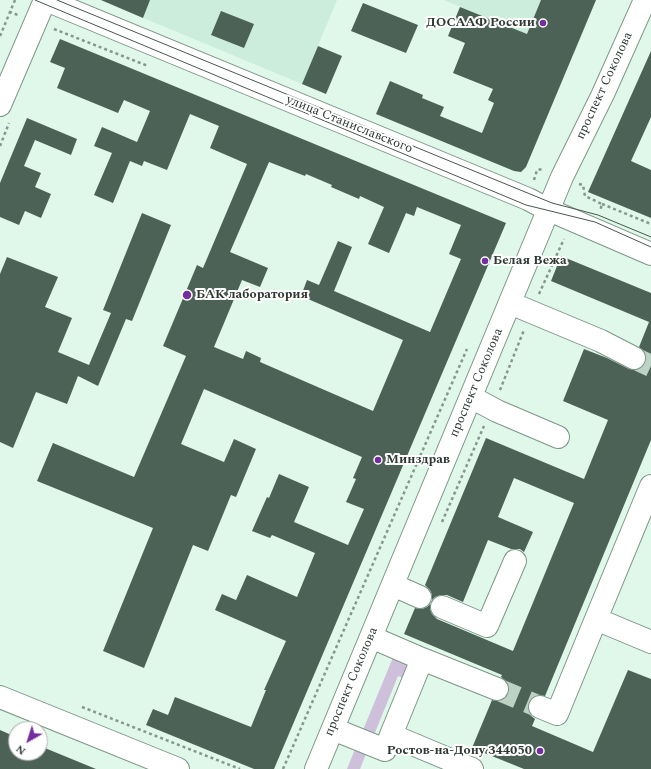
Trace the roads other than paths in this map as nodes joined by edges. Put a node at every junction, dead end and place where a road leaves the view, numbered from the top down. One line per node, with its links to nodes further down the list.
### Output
1 (45, 0): 3 (street); 4 (street, улица Станиславского)
2 (645, 0): 4 (street, проспект Соколова)
3 (0, 105)
4 (549, 210): 5 (street, улица Станиславского); 6 (street, проспект Соколова)
5 (651, 254)
6 (510, 303): 7 (street); 8 (street, проспект Соколова)
7 (634, 358)
8 (471, 397): 9 (street); 12 (street, проспект Соколова)
9 (558, 437)
10 (651, 486): 15 (street)
11 (515, 561): 14 (street)
12 (393, 585): 13 (street); 16 (street, проспект Соколова)
13 (420, 597)
14 (442, 607)
15 (596, 620): 17 (street); 21 (street)
16 (371, 637): 18 (street); 22 (street, проспект Соколова)
17 (651, 642)
18 (422, 659): 19 (street); 23 (street)
19 (497, 689)
20 (0, 697): 24 (street)
21 (540, 707)
22 (333, 729): 23 (street); 25 (street, проспект Соколова)
23 (391, 735): 26 (street)
24 (178, 769)
25 (316, 769)
26 (472, 769)

